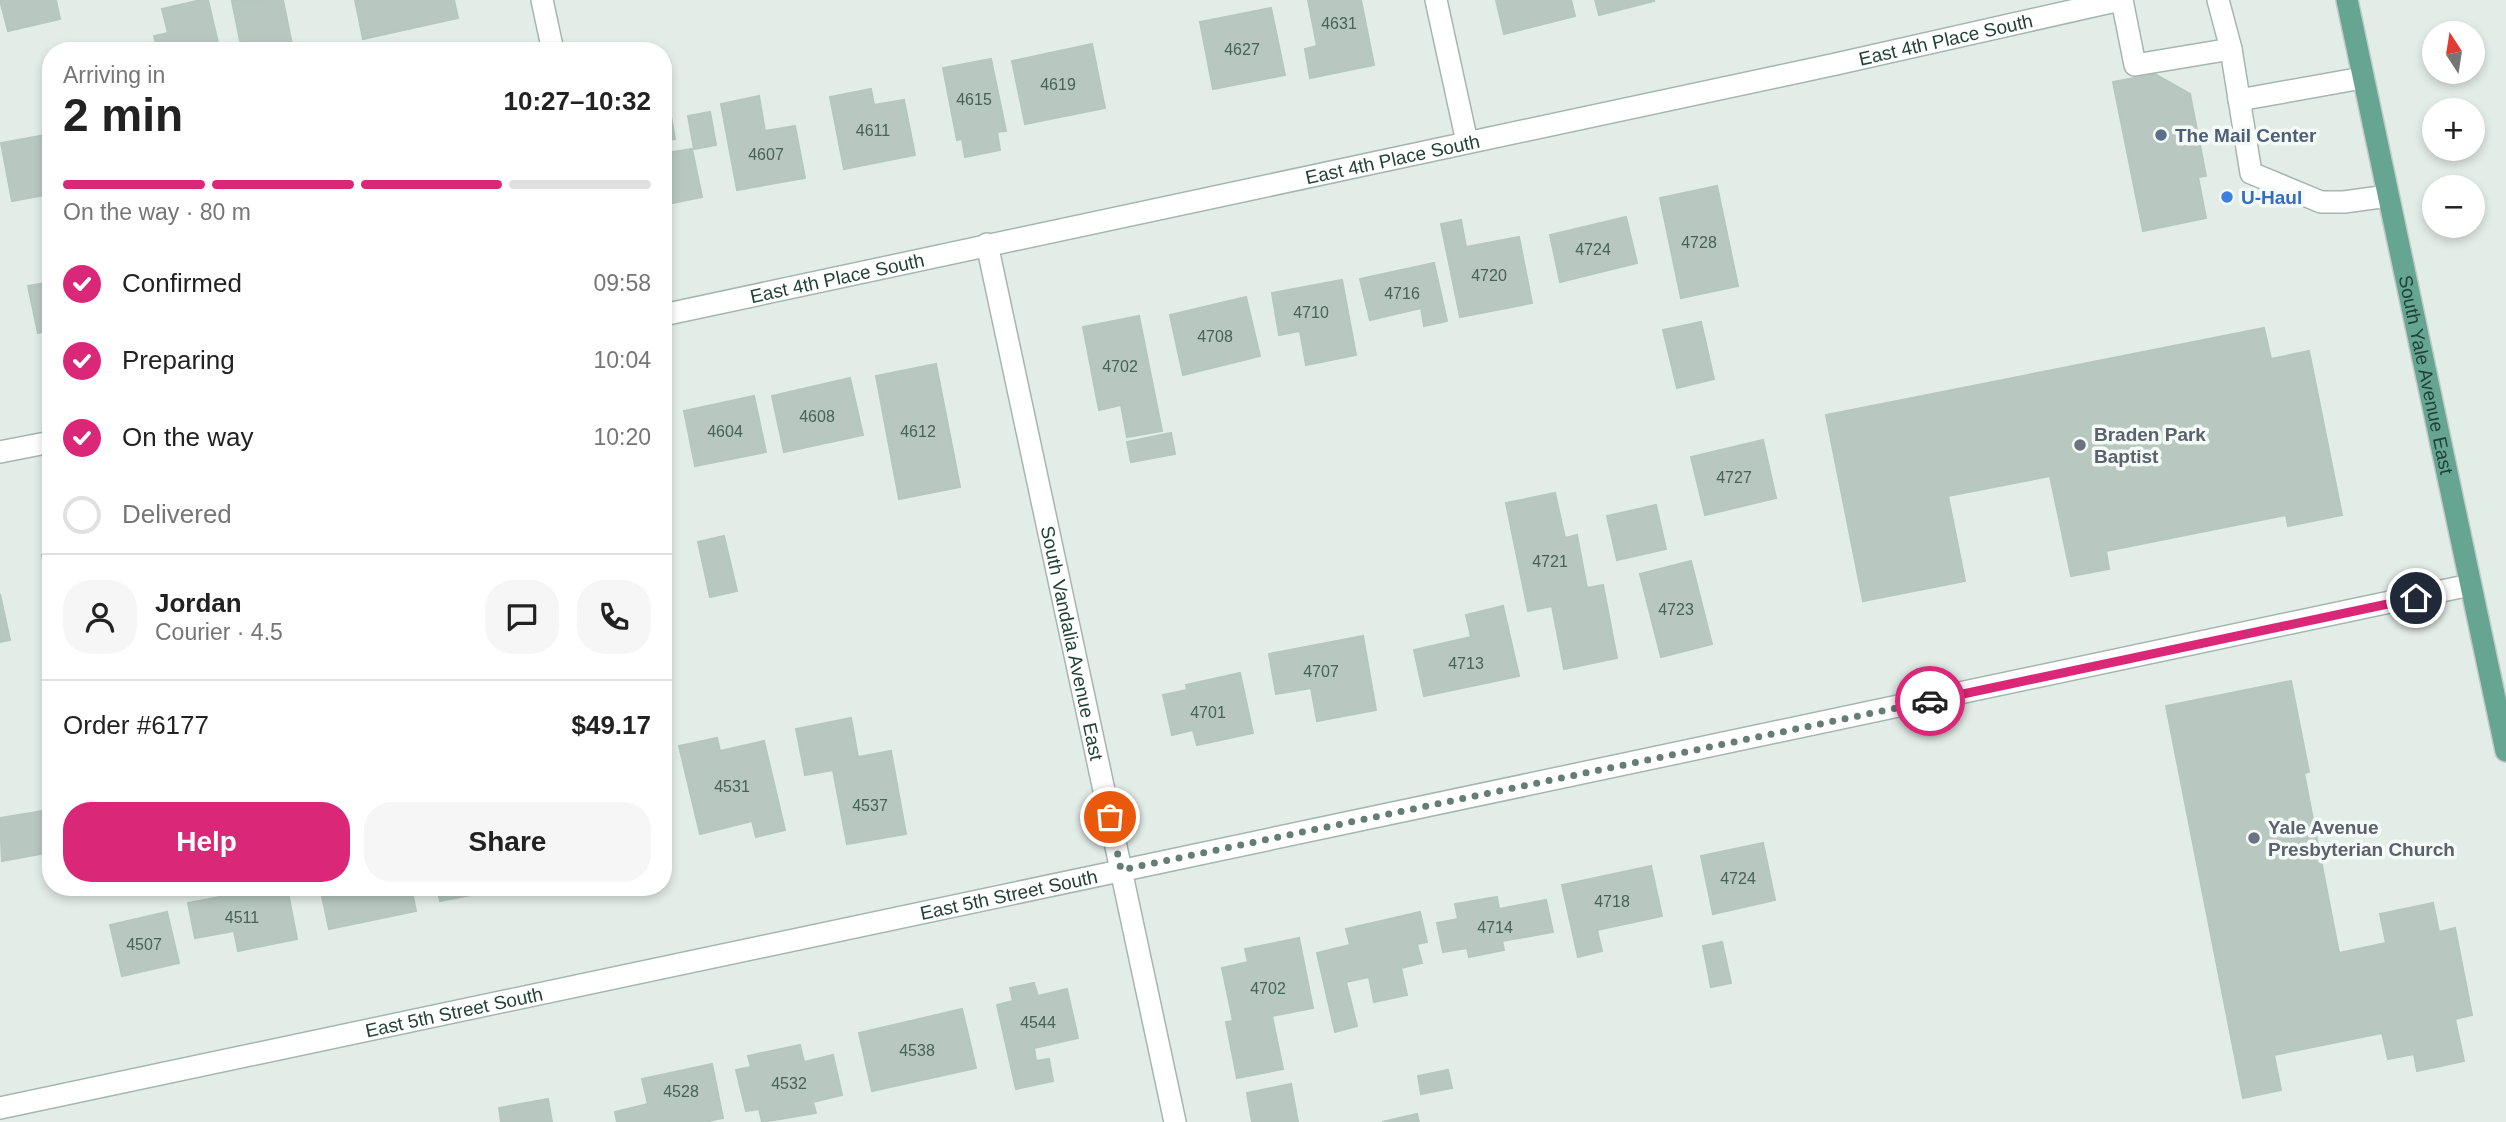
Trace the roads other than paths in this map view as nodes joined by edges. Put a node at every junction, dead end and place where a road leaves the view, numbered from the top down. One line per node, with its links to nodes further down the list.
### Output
1 (542, 0): 6 (street)
2 (1436, 0): 10 (street)
3 (2121, 0): 7 (street); 10 (street, East 4th Place South)
4 (2218, 0): 7 (street)
5 (2347, 0): 8 (main road, South Yale Avenue East)
6 (551, 42)
7 (2231, 49): 9 (street)
8 (2362, 78): 9 (street); 11 (main road, South Yale Avenue East)
9 (2239, 100): 11 (street)
10 (1467, 142): 12 (street, East 4th Place South)
11 (2388, 196): 16 (main road, South Yale Avenue East)
12 (987, 244): 13 (street, East 4th Place South); 18 (street, South Vandalia Avenue East)
13 (672, 313)
14 (42, 444): 15 (street)
15 (0, 452)
16 (2470, 585): 17 (main road, South Yale Avenue East); 18 (street, East 5th Street South)
17 (2506, 751)
18 (1121, 870): 19 (street, East 5th Street South); 20 (street, South Vandalia Avenue East)
19 (0, 1108)
20 (1175, 1122)

